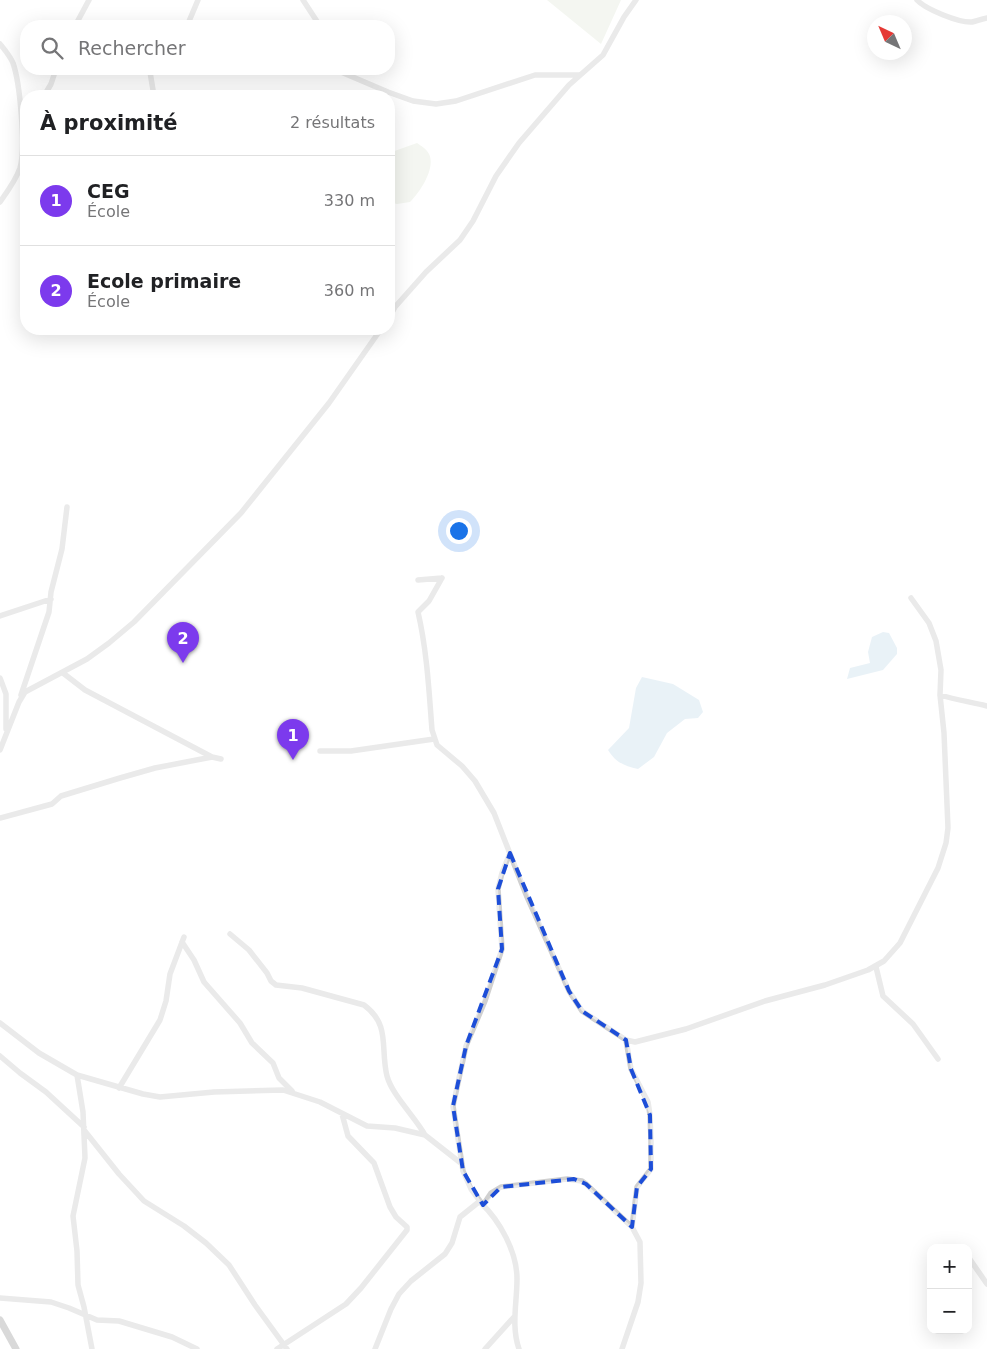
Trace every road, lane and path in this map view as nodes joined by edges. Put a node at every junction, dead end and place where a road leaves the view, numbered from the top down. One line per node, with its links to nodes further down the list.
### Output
1 (89, 0): 7 (street)
2 (198, 0): 8 (street)
3 (303, 0): 9 (street)
4 (636, 0): 14 (street)
5 (917, 0): 6 (street)
6 (987, 18)
7 (78, 20)
8 (190, 20)
9 (316, 20)
10 (0, 44): 19 (street)
11 (54, 75): 15 (street)
12 (151, 75): 16 (street)
13 (348, 75): 17 (street)
14 (579, 75): 18 (street); 22 (street)
15 (48, 90)
16 (153, 90)
17 (383, 90)
18 (395, 95)
19 (20, 96)
20 (20, 166): 21 (street)
21 (0, 202)
22 (395, 304)
23 (377, 335): 29 (street)
24 (68, 507): 27 (street)
25 (418, 580): 35 (street)
26 (911, 598): 31 (street)
27 (51, 599): 28 (street); 32 (street)
28 (0, 616)
29 (63, 673): 32 (street); 38 (street)
30 (0, 678): 34 (street)
31 (940, 695): 33 (street); 43 (street)
32 (19, 702): 34 (street)
33 (987, 706)
34 (6, 736): 36 (street)
35 (434, 739): 37 (street); 41 (street)
36 (0, 750)
37 (320, 751)
38 (212, 757): 39 (street); 40 (street)
39 (221, 759)
40 (0, 818)
41 (510, 853): 45 (street); 54 (street)
42 (230, 934): 53 (street)
43 (876, 966): 45 (street); 47 (street)
44 (0, 1023): 48 (street)
45 (626, 1040): 56 (street)
46 (0, 1056): 52 (street)
47 (938, 1059)
48 (77, 1075): 49 (street); 52 (street)
49 (119, 1088): 50 (street); 50 (street)
50 (295, 1094): 51 (street)
51 (342, 1114): 53 (street); 63 (street)
52 (84, 1129): 60 (street); 63 (street)
53 (425, 1135): 54 (street)
54 (462, 1164): 55 (street)
55 (482, 1203): 56 (street); 61 (street); 68 (street)
56 (632, 1227): 71 (street)
57 (972, 1262): 58 (street)
58 (987, 1284)
59 (0, 1298): 60 (street)
60 (86, 1317): 65 (street); 66 (street)
61 (514, 1317): 69 (street); 70 (street)
62 (0, 1320): 64 (main road)
63 (285, 1347): 67 (street)
64 (16, 1349)
65 (92, 1349)
66 (197, 1349)
67 (277, 1349)
68 (375, 1349)
69 (485, 1349)
70 (519, 1349)
71 (622, 1349)

